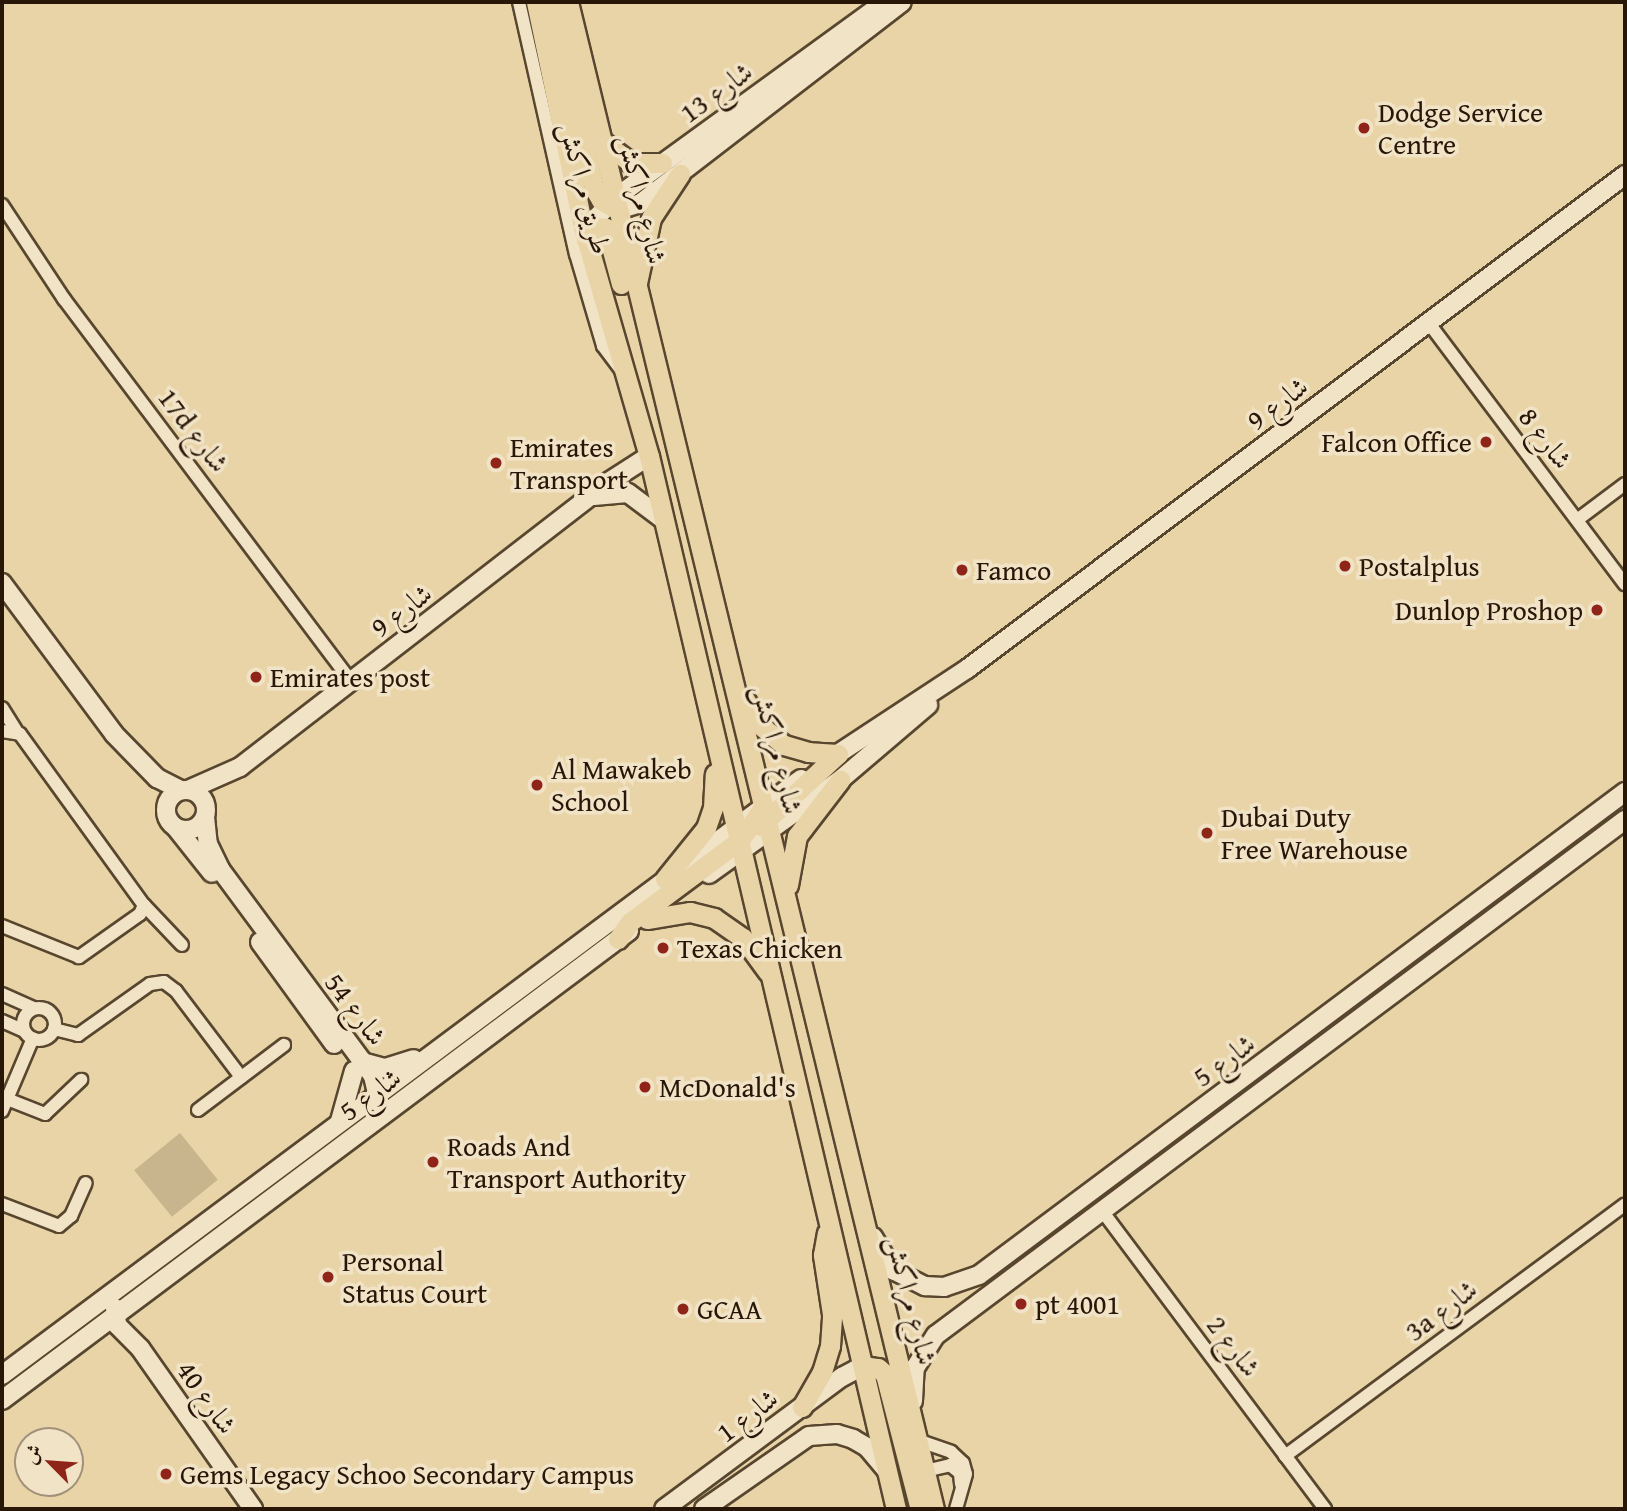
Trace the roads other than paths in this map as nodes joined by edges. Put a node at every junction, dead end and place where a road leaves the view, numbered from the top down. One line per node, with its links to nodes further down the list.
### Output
1 (519, 2): 17 (street, طريق مراكش)
2 (536, 2): 13 (main road, شارع مراكش)
3 (550, 2): 11 (main road)
4 (568, 2): 7 (main road, شارع مراكش)
5 (885, 2): 8 (street, شارع 13)
6 (902, 2): 9 (street, شارع 13)
7 (600, 139): 8 (main road); 11 (main road, شارع مراكش)
8 (662, 163): 11 (street, شارع 13)
9 (680, 174): 11 (street, شارع 13); 14 (main road)
10 (1625, 175): 15 (street, شارع 9)
11 (613, 204): 13 (street, شارع 13); 14 (main road, شارع مراكش)
12 (2, 205): 28 (street, 17d شارع)
13 (585, 236): 16 (main road); 17 (main road, شارع مراكش)
14 (635, 291): 16 (main road, شارع مراكش)
15 (1428, 322): 22 (street, شارع 8); 26 (street, شارع 9)
16 (654, 368): 27 (main road, شارع مراكش)
17 (628, 376): 18 (main road, شارع مراكش)
18 (649, 456): 20 (street, شارع 9); 21 (main road, شارع مراكش)
19 (1625, 484): 22 (street)
20 (594, 496): 21 (street); 28 (street, شارع 9)
21 (664, 520): 25 (main road, شارع مراكش)
22 (1577, 520): 24 (street, شارع 8)
23 (2, 583): 32 (street)
24 (1625, 584)
25 (697, 673): 33 (main road, شارع مراكش); 43 (main road)
26 (961, 673): 34 (street, شارع 9); 36 (street, شارع 9)
27 (732, 679): 34 (main road); 43 (main road, شارع مراكش)
28 (351, 681): 35 (street, شارع 9)
29 (2, 708): 31 (street)
30 (2, 731): 31 (street)
31 (17, 732): 46 (street)
32 (114, 734): 37 (street); 39 (street)
33 (715, 752): 43 (main road, شارع مراكش); 44 (main road)
34 (838, 754): 43 (main road)
35 (240, 767): 37 (street, شارع 9); 40 (street, شارع 9)
36 (840, 780): 43 (street, شارع 9); 45 (main road)
37 (185, 790): 39 (street); 40 (street)
38 (1625, 792): 69 (street, شارع 5)
39 (166, 803): 42 (street)
40 (206, 815): 42 (street); 60 (street, شارع 54)
41 (1625, 820): 70 (street, شارع 5)
42 (177, 829): 60 (street, شارع 54)
43 (753, 829): 44 (street, شارع 5); 45 (main road, شارع مراكش); 47 (street, شارع 5); 49 (main road); 51 (main road); 52 (main road, شارع مراكش)
44 (665, 879): 59 (street, شارع 5)
45 (786, 900): 51 (main road, شارع مراكش)
46 (144, 905): 48 (street); 50 (street)
47 (647, 919): 49 (street, شارع 5); 52 (main road)
48 (2, 926)
49 (618, 939): 65 (street, شارع 5)
50 (182, 945)
51 (800, 960): 76 (main road, شارع مراكش)
52 (772, 976): 78 (main road, شارع مراكش)
53 (2, 994): 54 (street)
54 (34, 1008): 56 (street); 57 (street)
55 (2, 1021): 57 (street)
56 (54, 1029): 57 (street); 61 (street)
57 (29, 1035): 64 (street)
58 (284, 1045): 61 (street)
59 (431, 1055): 60 (street); 63 (street, شارع 5)
60 (358, 1066): 63 (street, شارع 54); 68 (street)
61 (242, 1077): 66 (street)
62 (82, 1080): 64 (street)
63 (380, 1094): 65 (street); 68 (street, شارع 5); 77 (street)
64 (7, 1099): 67 (street)
65 (405, 1101): 77 (street, شارع 5)
66 (198, 1110)
67 (2, 1111)
68 (339, 1123): 74 (street, شارع 5)
69 (1164, 1137): 70 (street); 76 (street, شارع 5)
70 (1175, 1157): 75 (street, شارع 5)
71 (86, 1183): 72 (street)
72 (2, 1204)
73 (1625, 1204): 87 (street, 3a شارع)
74 (222, 1211): 80 (street); 83 (street, شارع 5)
75 (1103, 1212): 86 (street, شارع 5); 87 (street, شارع 2)
76 (862, 1213): 86 (main road, شارع مراكش)
77 (251, 1215): 79 (street, شارع 5)
78 (830, 1225): 82 (main road, شارع مراكش); 85 (main road)
79 (142, 1297): 80 (street, شارع 5); 81 (street)
80 (114, 1319): 81 (street, شارع 40); 84 (street, شارع 5)
81 (140, 1348): 91 (street, شارع 40)
82 (863, 1366): 85 (street, شارع 1); 89 (main road, شارع مراكش); 95 (main road)
83 (2, 1376)
84 (2, 1400)
85 (802, 1407): 92 (street, شارع 1)
86 (916, 1434): 88 (main road, شارع مراكش); 90 (street)
87 (1285, 1456): 98 (street, شارع 2)
88 (925, 1471): 90 (street); 96 (main road, شارع مراكش)
89 (889, 1474): 93 (street, شارع 1); 94 (main road, شارع مراكش)
90 (961, 1484): 97 (street)
91 (253, 1509)
92 (664, 1509)
93 (704, 1509)
94 (896, 1509)
95 (920, 1509)
96 (934, 1509)
97 (956, 1509)
98 (1325, 1509)

